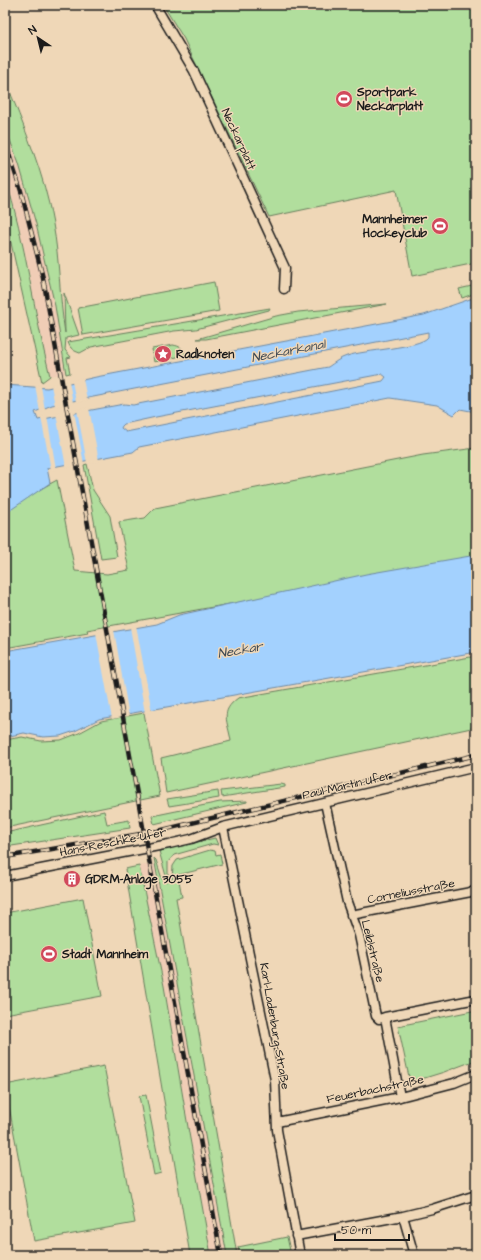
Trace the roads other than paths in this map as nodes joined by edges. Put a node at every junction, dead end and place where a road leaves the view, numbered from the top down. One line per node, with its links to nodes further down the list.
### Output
1 (155, 5): 2 (street, Neckarplatt)
2 (284, 289)
3 (476, 767): 4 (street, Paul-Martin-Ufer)
4 (325, 803): 5 (street, Paul-Martin-Ufer); 8 (street, Leiblstraße)
5 (223, 827): 6 (street, Hans-Reschke-Ufer); 13 (street, Karl-Ladenburg-Straße)
6 (5, 876)
7 (476, 891): 8 (street, Corneliusstraße)
8 (351, 915): 10 (street, Leiblstraße)
9 (476, 999): 10 (street)
10 (385, 1018): 12 (street)
11 (476, 1074): 12 (street, Feuerbachstraße)
12 (400, 1097): 13 (street, Feuerbachstraße)
13 (277, 1122): 16 (street, Karl-Ladenburg-Straße)
14 (476, 1195): 15 (street)
15 (403, 1216): 16 (street); 18 (street)
16 (296, 1236): 17 (street, Karl-Ladenburg-Straße)
17 (300, 1255)
18 (414, 1255)

